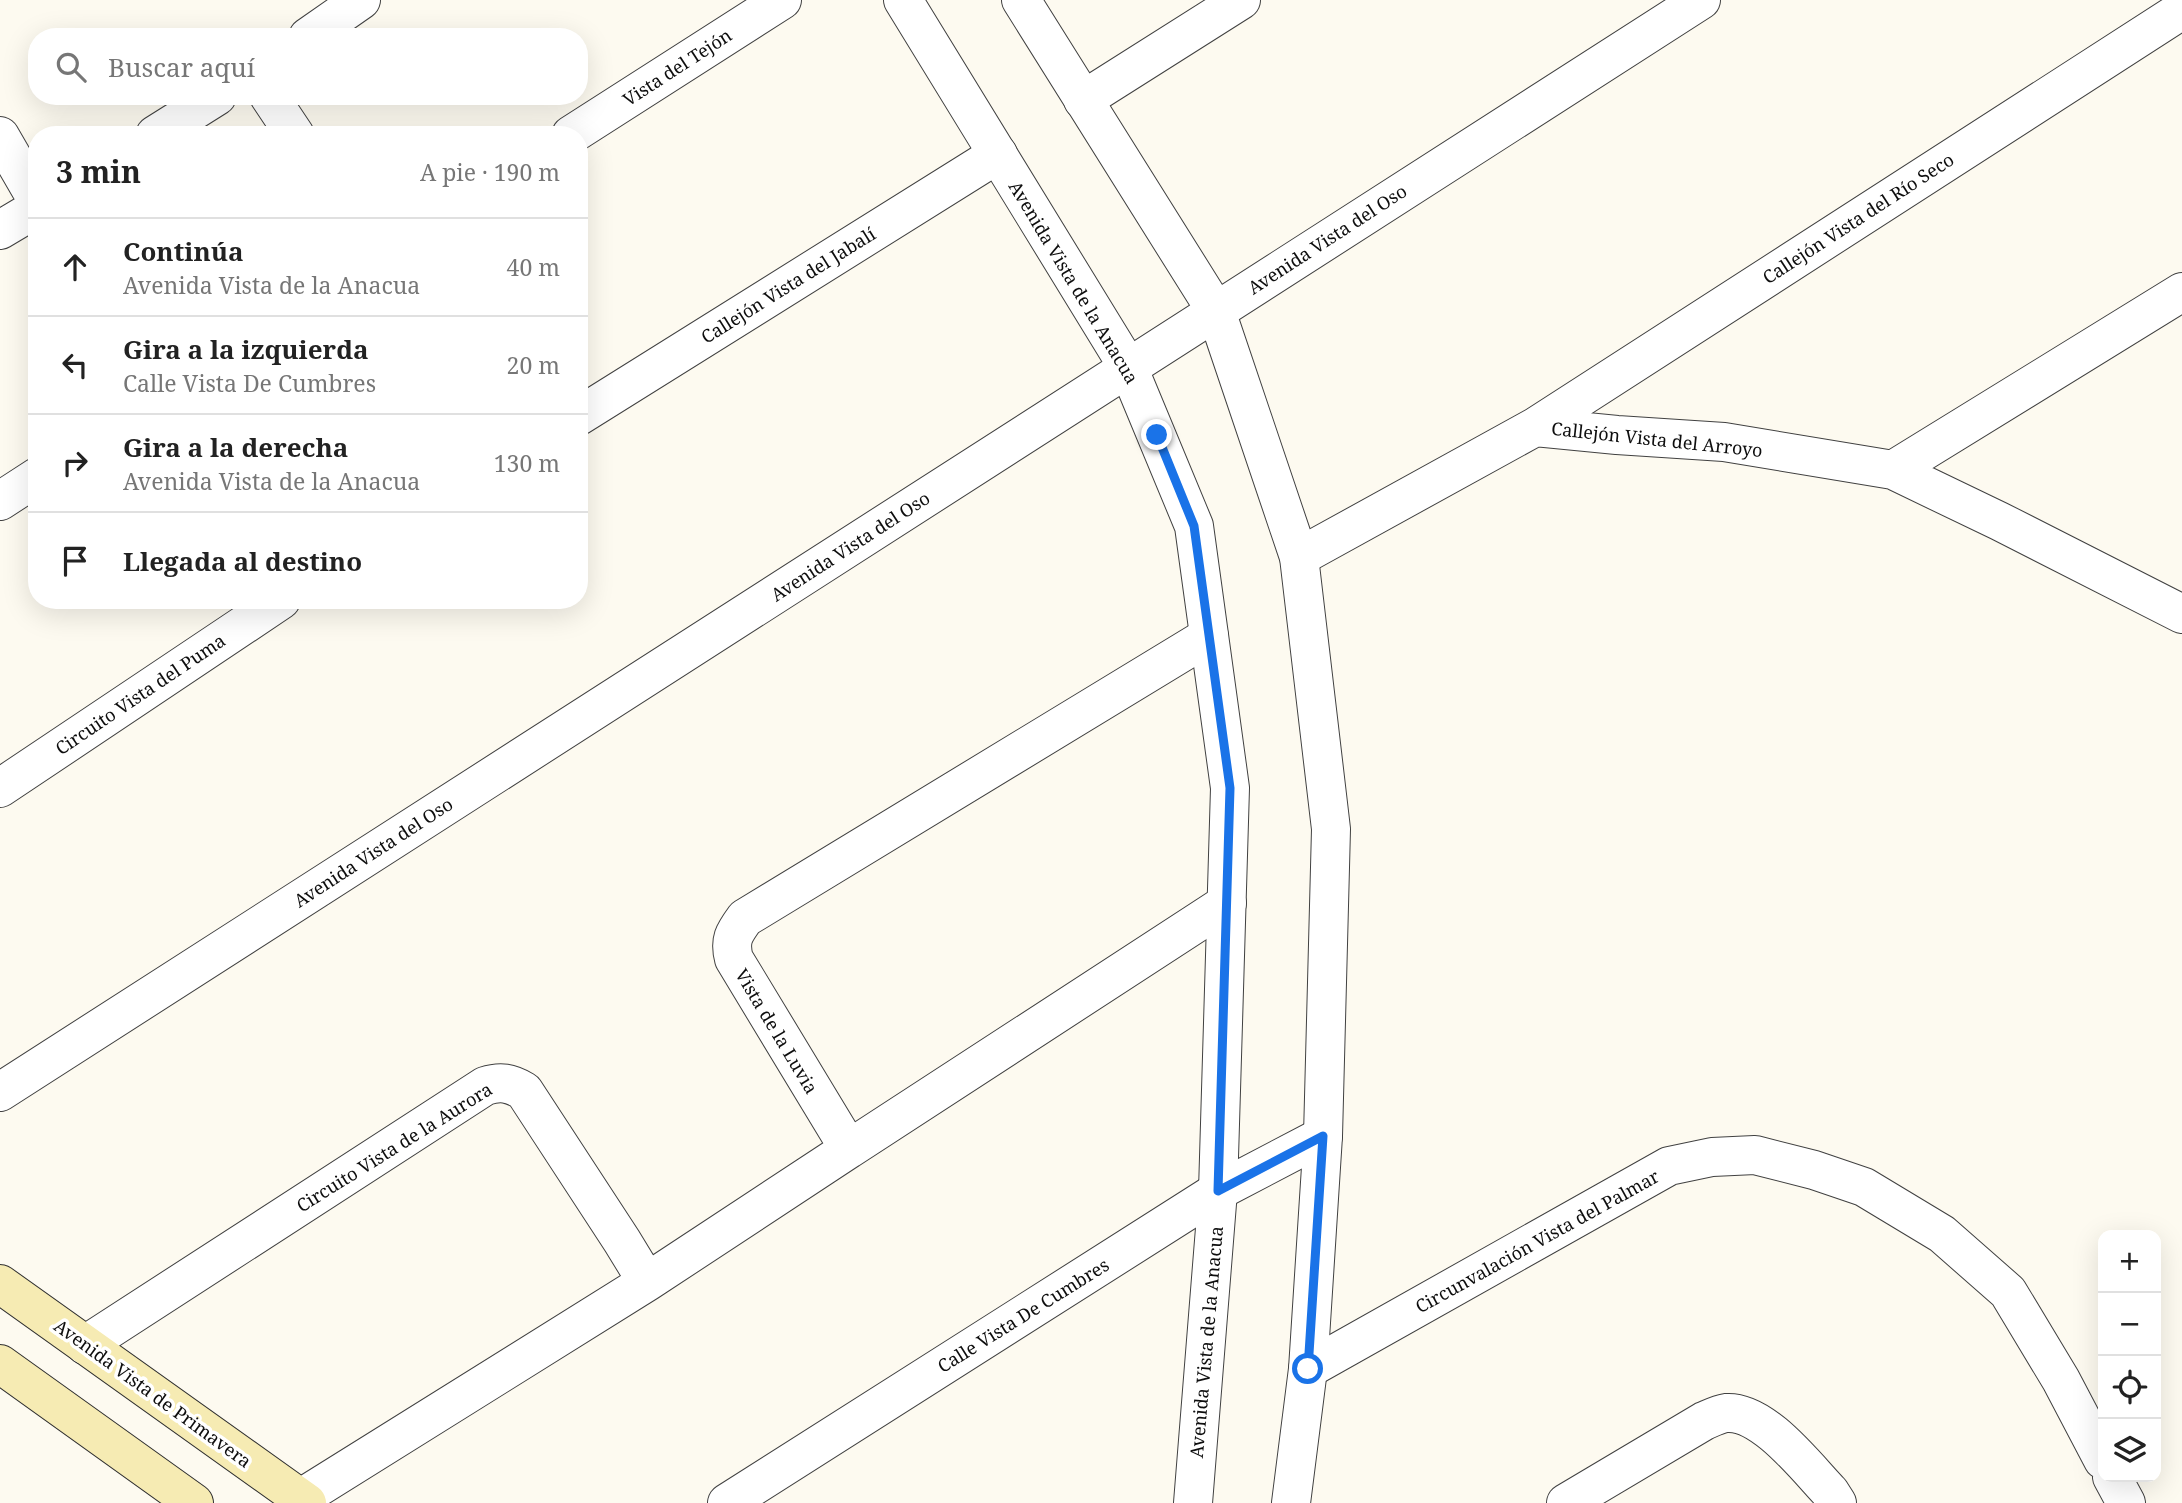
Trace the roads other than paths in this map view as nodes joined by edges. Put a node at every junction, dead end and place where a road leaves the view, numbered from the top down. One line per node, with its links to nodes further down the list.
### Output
1 (361, 0): 8 (street)
2 (782, 0): 14 (street, Vista del Tejón)
3 (903, 0): 16 (street, Avenida Vista de la Anacua)
4 (1021, 0): 9 (street)
5 (1241, 0): 9 (street)
6 (1701, 0): 21 (street, Avenida Vista del Oso)
7 (2182, 10): 24 (street, Callejón Vista del Río Seco)
8 (321, 28)
9 (1083, 100): 21 (street)
10 (203, 105): 12 (street)
11 (274, 105): 13 (street)
12 (169, 126)
13 (289, 126)
14 (585, 126)
15 (0, 136): 17 (street)
16 (998, 154): 22 (street, Avenida Vista de la Anacua); 23 (street, Callejón Vista del Jabalí)
17 (28, 184)
18 (28, 213): 19 (street)
19 (0, 230)
20 (2182, 292): 25 (street)
21 (1216, 311): 22 (street, Avenida Vista del Oso); 28 (street)
22 (1128, 367): 31 (street, Avenida Vista de la Anacua); 34 (street, Avenida Vista del Oso)
23 (588, 410)
24 (1535, 426): 25 (street, Callejón Vista del Arroyo); 28 (street, Callejón Vista del Arroyo)
25 (1893, 470): 29 (street, Callejón Vista del Arroyo)
26 (28, 483): 27 (street)
27 (0, 500)
28 (1299, 557): 35 (street)
29 (2173, 599)
30 (268, 609): 32 (street, Circuito Vista del Puma)
31 (1209, 636): 33 (street, Avenida Vista de la Anacua); 36 (street, Vista de la Luvia)
32 (0, 788)
33 (1227, 903): 36 (street); 37 (street, Avenida Vista de la Anacua)
34 (0, 1092)
35 (1323, 1136): 37 (street, Calle Vista De Cumbres); 42 (street)
36 (849, 1149): 38 (street)
37 (1218, 1191): 47 (street, Avenida Vista de la Anacua); 48 (street, Calle Vista De Cumbres)
38 (647, 1282): 40 (street, Circuito Vista de la Aurora); 46 (street)
39 (0, 1283): 40 (main road, Avenida Vista de Primavera)
40 (85, 1345): 46 (main road, Avenida Vista de Primavera)
41 (0, 1364): 45 (main road)
42 (1308, 1369): 43 (street, Circunvalación Vista del Palmar); 49 (street)
43 (2098, 1450)
44 (2115, 1482): 52 (street)
45 (182, 1499)
46 (304, 1501)
47 (1192, 1502)
48 (727, 1503)
49 (1292, 1503)
50 (1566, 1503): 51 (street)
51 (1837, 1503)
52 (2126, 1503)

